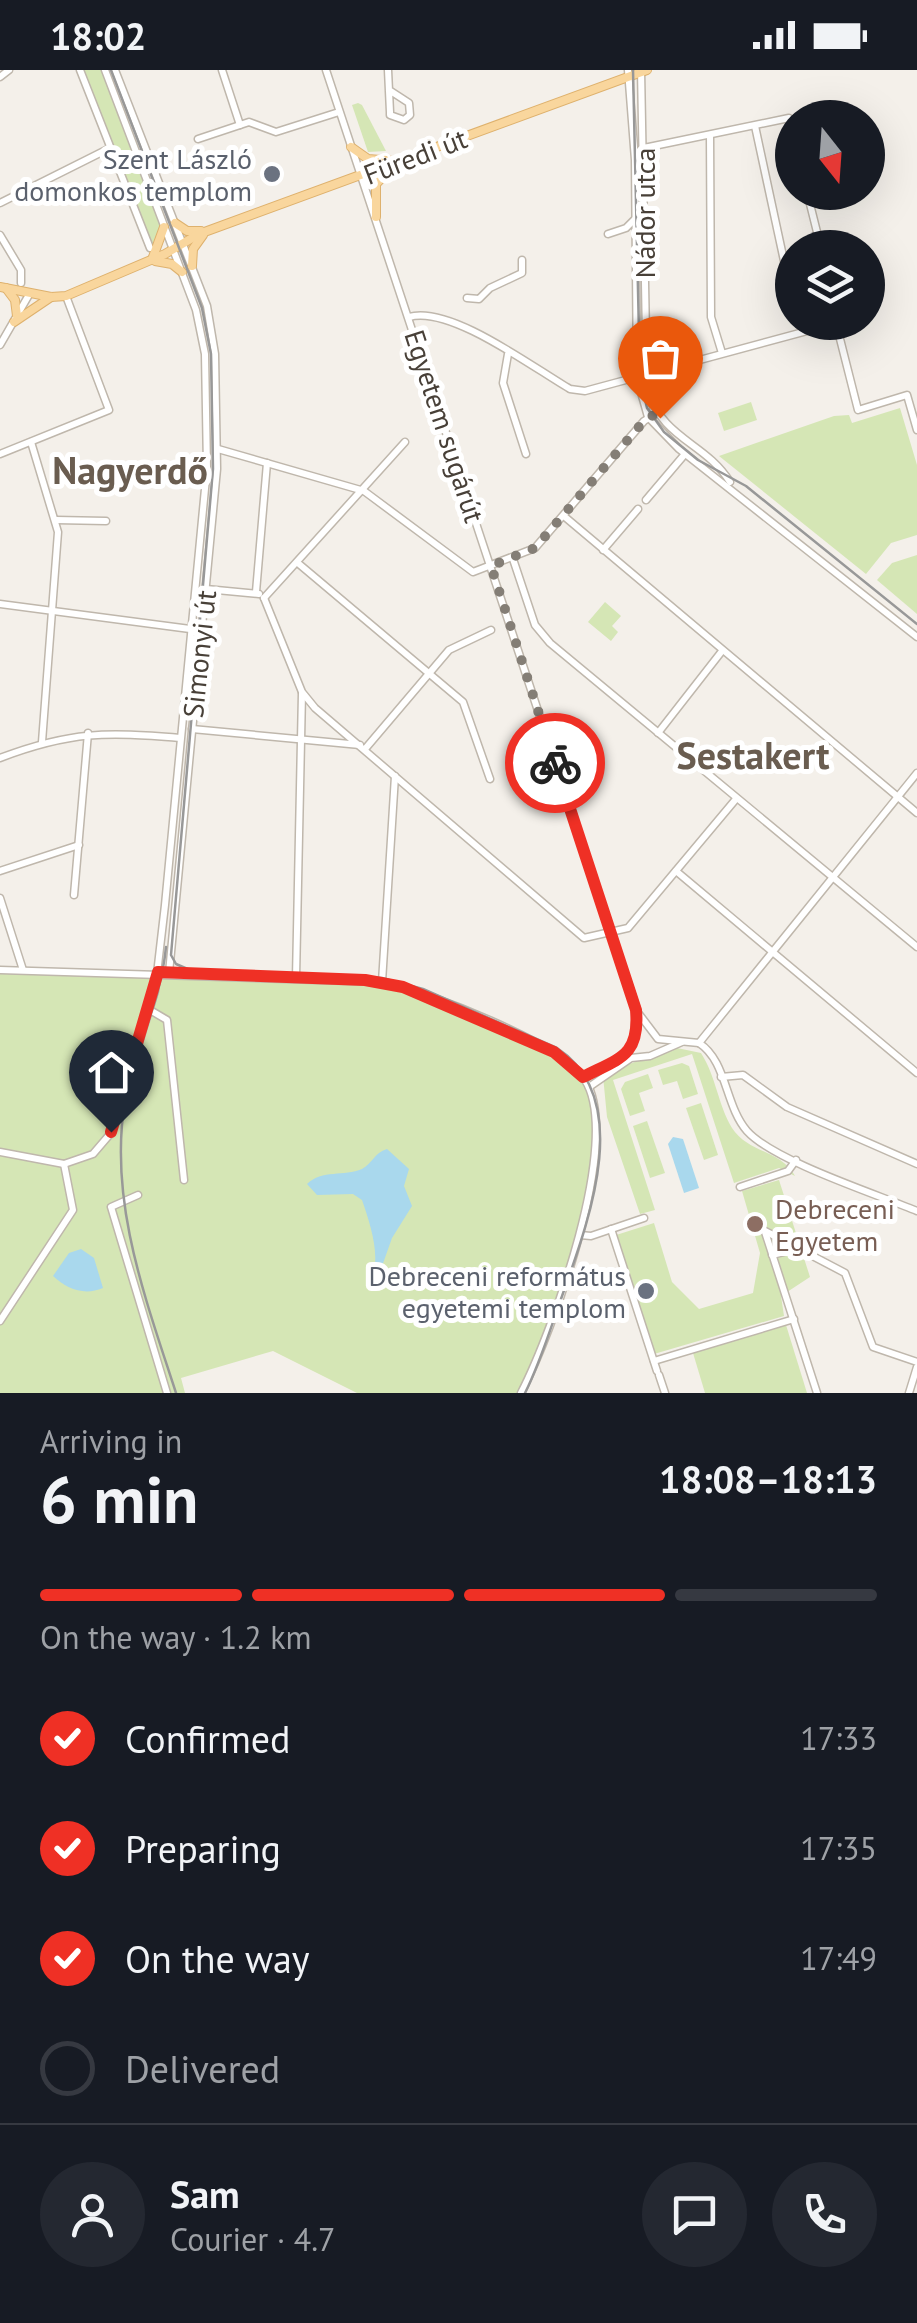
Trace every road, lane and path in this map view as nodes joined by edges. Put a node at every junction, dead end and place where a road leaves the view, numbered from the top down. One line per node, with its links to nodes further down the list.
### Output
1 (9, 70): 10 (street)
2 (80, 70): 19 (street)
3 (106, 70): 27 (street, Simonyi út)
4 (116, 70): 26 (street, Simonyi út)
5 (222, 70): 14 (street)
6 (326, 70): 12 (street, Egyetem sugárút)
7 (388, 70): 11 (street)
8 (643, 71): 9 (main road, Füredi út); 20 (street, Nádor utca)
9 (628, 73): 21 (main road, Füredi út); 25 (street, Nádor utca)
10 (0, 76)
11 (389, 90): 11 (street)
12 (339, 112): 14 (street); 18 (street, Egyetem sugárút)
13 (775, 121): 15 (street)
14 (240, 125): 17 (street)
15 (755, 126): 16 (street); 29 (street)
16 (710, 135): 20 (street); 51 (street)
17 (198, 139)
18 (351, 147): 21 (main road); 22 (street, Egyetem sugárút)
19 (110, 148): 23 (street); 34 (street)
20 (644, 148): 32 (street, Nádor utca)
21 (402, 161): 22 (main road, Füredi út); 24 (main road)
22 (361, 176): 24 (street, Egyetem sugárút); 28 (main road, Füredi út)
23 (0, 203)
24 (376, 217): 46 (street, Egyetem sugárút)
25 (636, 218): 30 (street); 32 (street, Nádor utca)
26 (175, 223): 28 (main road); 33 (street, Simonyi út)
27 (164, 227): 35 (street, Simonyi út); 37 (main road)
28 (211, 230): 33 (main road, Füredi út); 38 (main road)
29 (777, 230)
30 (608, 234)
31 (0, 235): 40 (street)
32 (640, 235): 53 (street, Nádor utca)
33 (182, 242): 35 (main road, Füredi út); 38 (street, Simonyi út)
34 (150, 248)
35 (172, 249): 37 (main road, Füredi út); 39 (street, Simonyi út)
36 (522, 260): 45 (street)
37 (150, 261): 39 (main road); 43 (main road, Füredi út)
38 (192, 266): 59 (street, Simonyi út)
39 (182, 272): 79 (street, Simonyi út)
40 (21, 283)
41 (3, 288): 42 (main road, Füredi út); 47 (main road)
42 (30, 293): 44 (main road, Füredi út); 47 (street)
43 (66, 296): 44 (main road, Füredi út); 57 (street)
44 (51, 297): 47 (main road)
45 (468, 298)
46 (409, 316): 52 (street); 74 (street, Egyetem sugárút)
47 (16, 319): 50 (street)
48 (775, 339): 51 (street)
49 (839, 340): 56 (street)
50 (0, 346)
51 (722, 353): 53 (street)
52 (508, 354): 53 (street); 61 (street)
53 (641, 377): 54 (street, Nádor utca); 55 (street, Nádor utca)
54 (657, 413): 55 (street); 64 (street)
55 (648, 417): 62 (street); 68 (street)
56 (917, 430)
57 (31, 442): 60 (street); 69 (street)
58 (404, 442): 65 (street)
59 (218, 450): 63 (street); 75 (street, Simonyi út)
60 (0, 454)
61 (526, 454)
62 (685, 454): 64 (street); 66 (street)
63 (267, 462): 65 (street); 76 (street)
64 (733, 487): 81 (street)
65 (364, 491): 73 (street); 74 (street)
66 (646, 500)
67 (638, 509): 71 (street)
68 (565, 516): 71 (street); 72 (street)
69 (56, 520): 70 (street); 78 (street)
70 (106, 521)
71 (604, 550): 82 (street)
72 (514, 558): 74 (street); 87 (street)
73 (298, 564): 76 (street); 83 (street)
74 (491, 566): 105 (street, Egyetem sugárút)
75 (206, 589): 76 (street); 85 (street, Simonyi út)
76 (260, 595): 84 (street)
77 (0, 604): 78 (street)
78 (55, 612): 79 (street); 90 (street)
79 (190, 629): 88 (street, Simonyi út)
80 (491, 630): 83 (street)
81 (917, 636)
82 (723, 651): 87 (street); 96 (street)
83 (429, 674): 91 (street); 95 (street)
84 (302, 692): 89 (street); 91 (street)
85 (192, 729): 89 (street); 111 (street, Simonyi út)
86 (88, 733): 88 (street); 90 (street); 99 (street)
87 (658, 733): 97 (street)
88 (180, 738): 110 (street, Simonyi út)
89 (301, 739): 91 (street); 112 (street)
90 (42, 742): 92 (street)
91 (363, 747): 94 (street)
92 (0, 758)
93 (917, 773): 96 (street)
94 (396, 776): 105 (street); 113 (street)
95 (490, 779)
96 (897, 797): 98 (street); 102 (street)
97 (736, 799): 100 (street); 102 (street)
98 (917, 814)
99 (79, 844): 101 (street); 103 (street)
100 (676, 871): 105 (street); 107 (street)
101 (0, 872)
102 (830, 877): 106 (street); 107 (street)
103 (74, 895)
104 (0, 898): 109 (street)
105 (610, 932): 115 (street, Egyetem sugárút)
106 (917, 947)
107 (770, 952): 120 (street); 123 (street)
108 (0, 970): 109 (street)
109 (23, 970): 110 (street)
110 (158, 972): 111 (street); 114 (street, Simonyi út)
111 (169, 973): 112 (street)
112 (296, 978): 113 (street)
113 (382, 982): 124 (street)
114 (150, 1010): 129 (street, Simonyi út); 131 (street)
115 (636, 1010): 116 (street, Egyetem sugárút); 118 (street, Egyetem sugárút)
116 (650, 1033): 117 (street); 118 (street)
117 (658, 1039): 119 (street); 121 (street)
118 (637, 1040): 122 (street); 124 (street)
119 (682, 1042): 120 (street); 121 (street)
120 (699, 1043): 125 (street)
121 (658, 1050): 122 (street)
122 (642, 1055): 126 (street)
123 (917, 1073)
124 (583, 1077): 126 (street)
125 (721, 1077): 128 (street); 130 (street)
126 (589, 1087): 137 (street)
127 (0, 1152): 129 (street)
128 (796, 1160): 132 (street); 134 (street)
129 (64, 1164): 141 (street)
130 (917, 1164)
131 (184, 1180)
132 (740, 1187)
133 (138, 1195): 144 (street)
134 (917, 1211)
135 (644, 1218): 136 (street)
136 (611, 1229): 137 (street); 142 (street)
137 (580, 1235): 145 (street)
138 (798, 1248): 139 (street); 139 (street); 143 (street)
139 (772, 1255): 140 (street)
140 (794, 1318): 142 (street); 147 (street)
141 (0, 1320)
142 (654, 1360): 146 (street)
143 (917, 1364): 148 (street)
144 (167, 1393)
145 (521, 1393)
146 (664, 1393)
147 (817, 1393)
148 (909, 1393)

